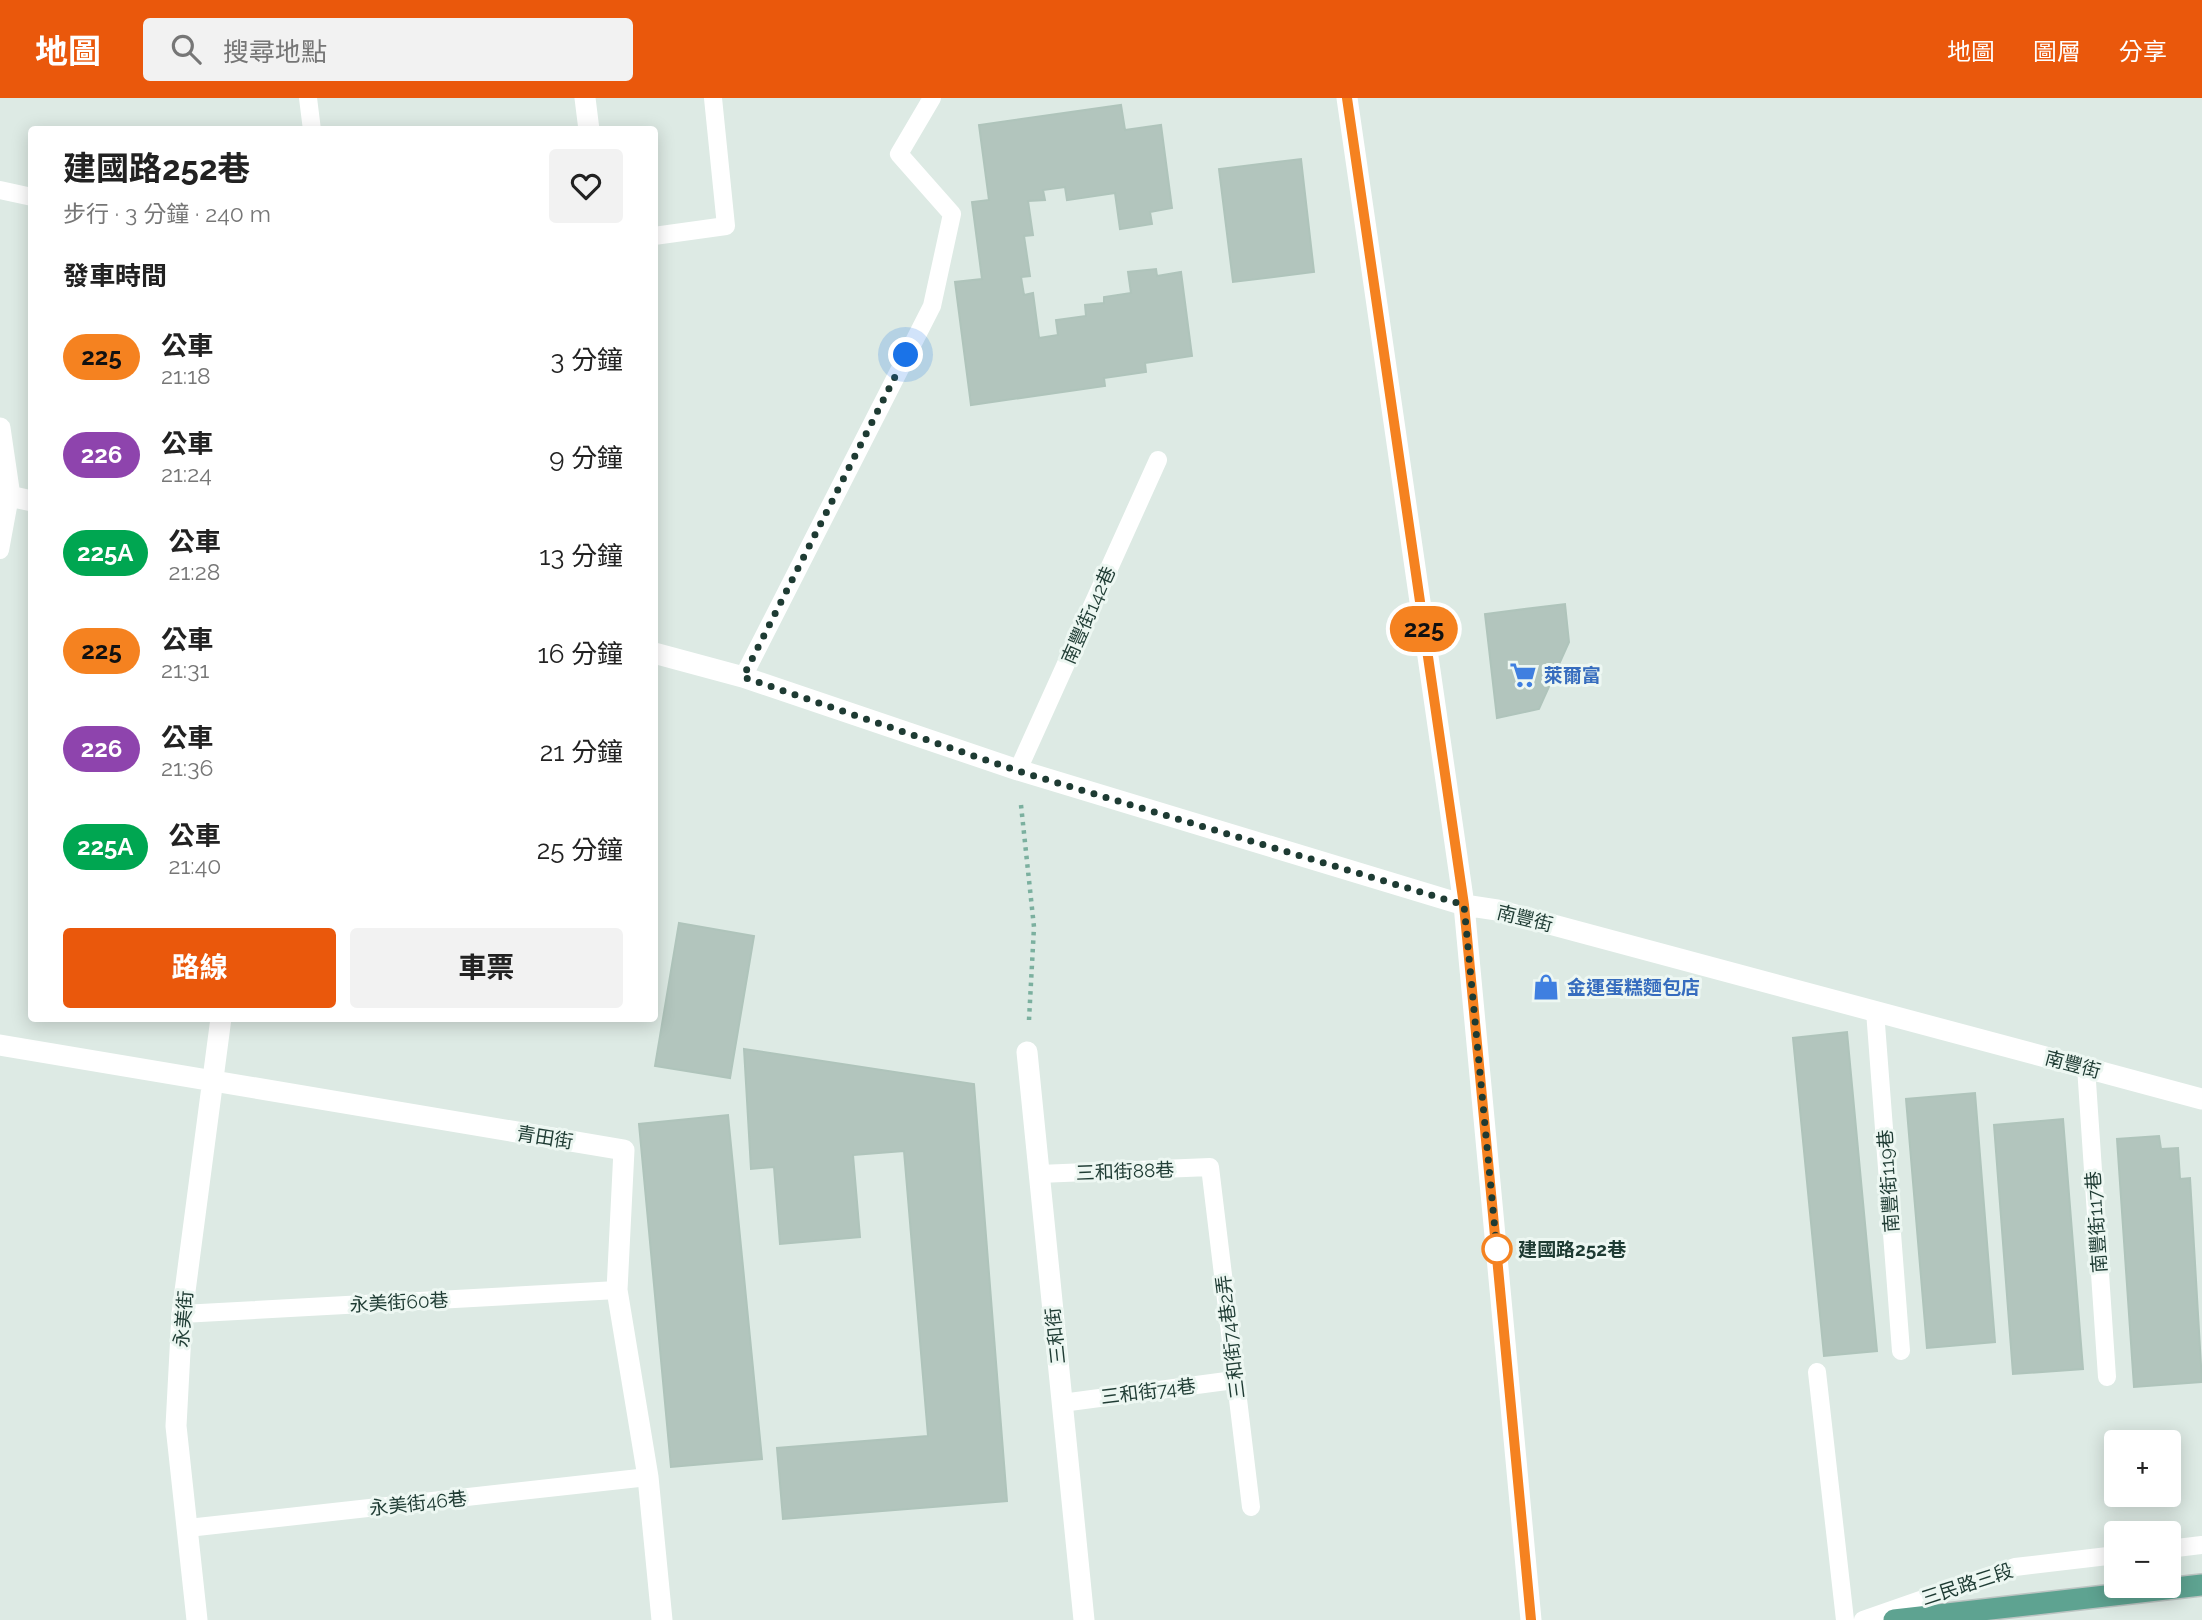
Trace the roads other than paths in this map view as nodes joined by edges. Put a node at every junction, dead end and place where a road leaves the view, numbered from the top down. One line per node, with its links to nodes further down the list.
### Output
1 (308, 98): 6 (lane)
2 (585, 98): 7 (street)
3 (713, 98): 10 (lane)
4 (932, 98): 17 (lane)
5 (1347, 98): 19 (street)
6 (312, 126)
7 (588, 126)
8 (0, 190): 9 (lane)
9 (28, 196)
10 (658, 235)
11 (0, 428): 13 (street)
12 (1158, 460): 18 (lane, 南豐街142巷)
13 (5, 495): 14 (street); 15 (lane)
14 (28, 500)
15 (0, 550)
16 (658, 654): 17 (street, 南豐街)
17 (743, 677): 18 (street, 南豐街)
18 (1018, 771): 19 (street, 南豐街)
19 (1464, 905): 20 (street, 南豐街); 46 (street)
20 (1875, 1011): 24 (street, 南豐街); 31 (lane, 南豐街119巷)
21 (220, 1022): 25 (street, 永美街)
22 (0, 1045): 25 (street, 青田街)
23 (1027, 1052): 28 (street, 三和街)
24 (2086, 1067): 26 (street, 南豐街); 33 (lane, 南豐街117巷)
25 (212, 1082): 29 (street, 青田街); 30 (street, 永美街)
26 (2202, 1099)
27 (1210, 1167): 28 (lane, 三和街88巷); 34 (lane, 三和街74巷2弄)
28 (1040, 1174): 35 (street, 三和街)
29 (617, 1290): 30 (lane, 永美街60巷); 36 (street, 青田街)
30 (182, 1314): 38 (street, 永美街)
31 (1900, 1351)
32 (1817, 1372): 47 (lane)
33 (2107, 1377)
34 (1234, 1380): 35 (lane, 三和街74巷); 37 (lane, 三和街74巷2弄)
35 (1062, 1402): 45 (street, 三和街)
36 (648, 1478): 38 (lane, 永美街46巷); 44 (street, 青田街)
37 (1251, 1507)
38 (188, 1528): 43 (street, 永美街)
39 (2202, 1545): 40 (lane)
40 (2181, 1547)
41 (2104, 1556): 48 (lane, 三民路三段)
42 (2202, 1585): 49 (main road, 三民路三段)
43 (197, 1620)
44 (662, 1620)
45 (1084, 1620)
46 (1531, 1620)
47 (1845, 1620)
48 (1863, 1620)
49 (1894, 1620)

